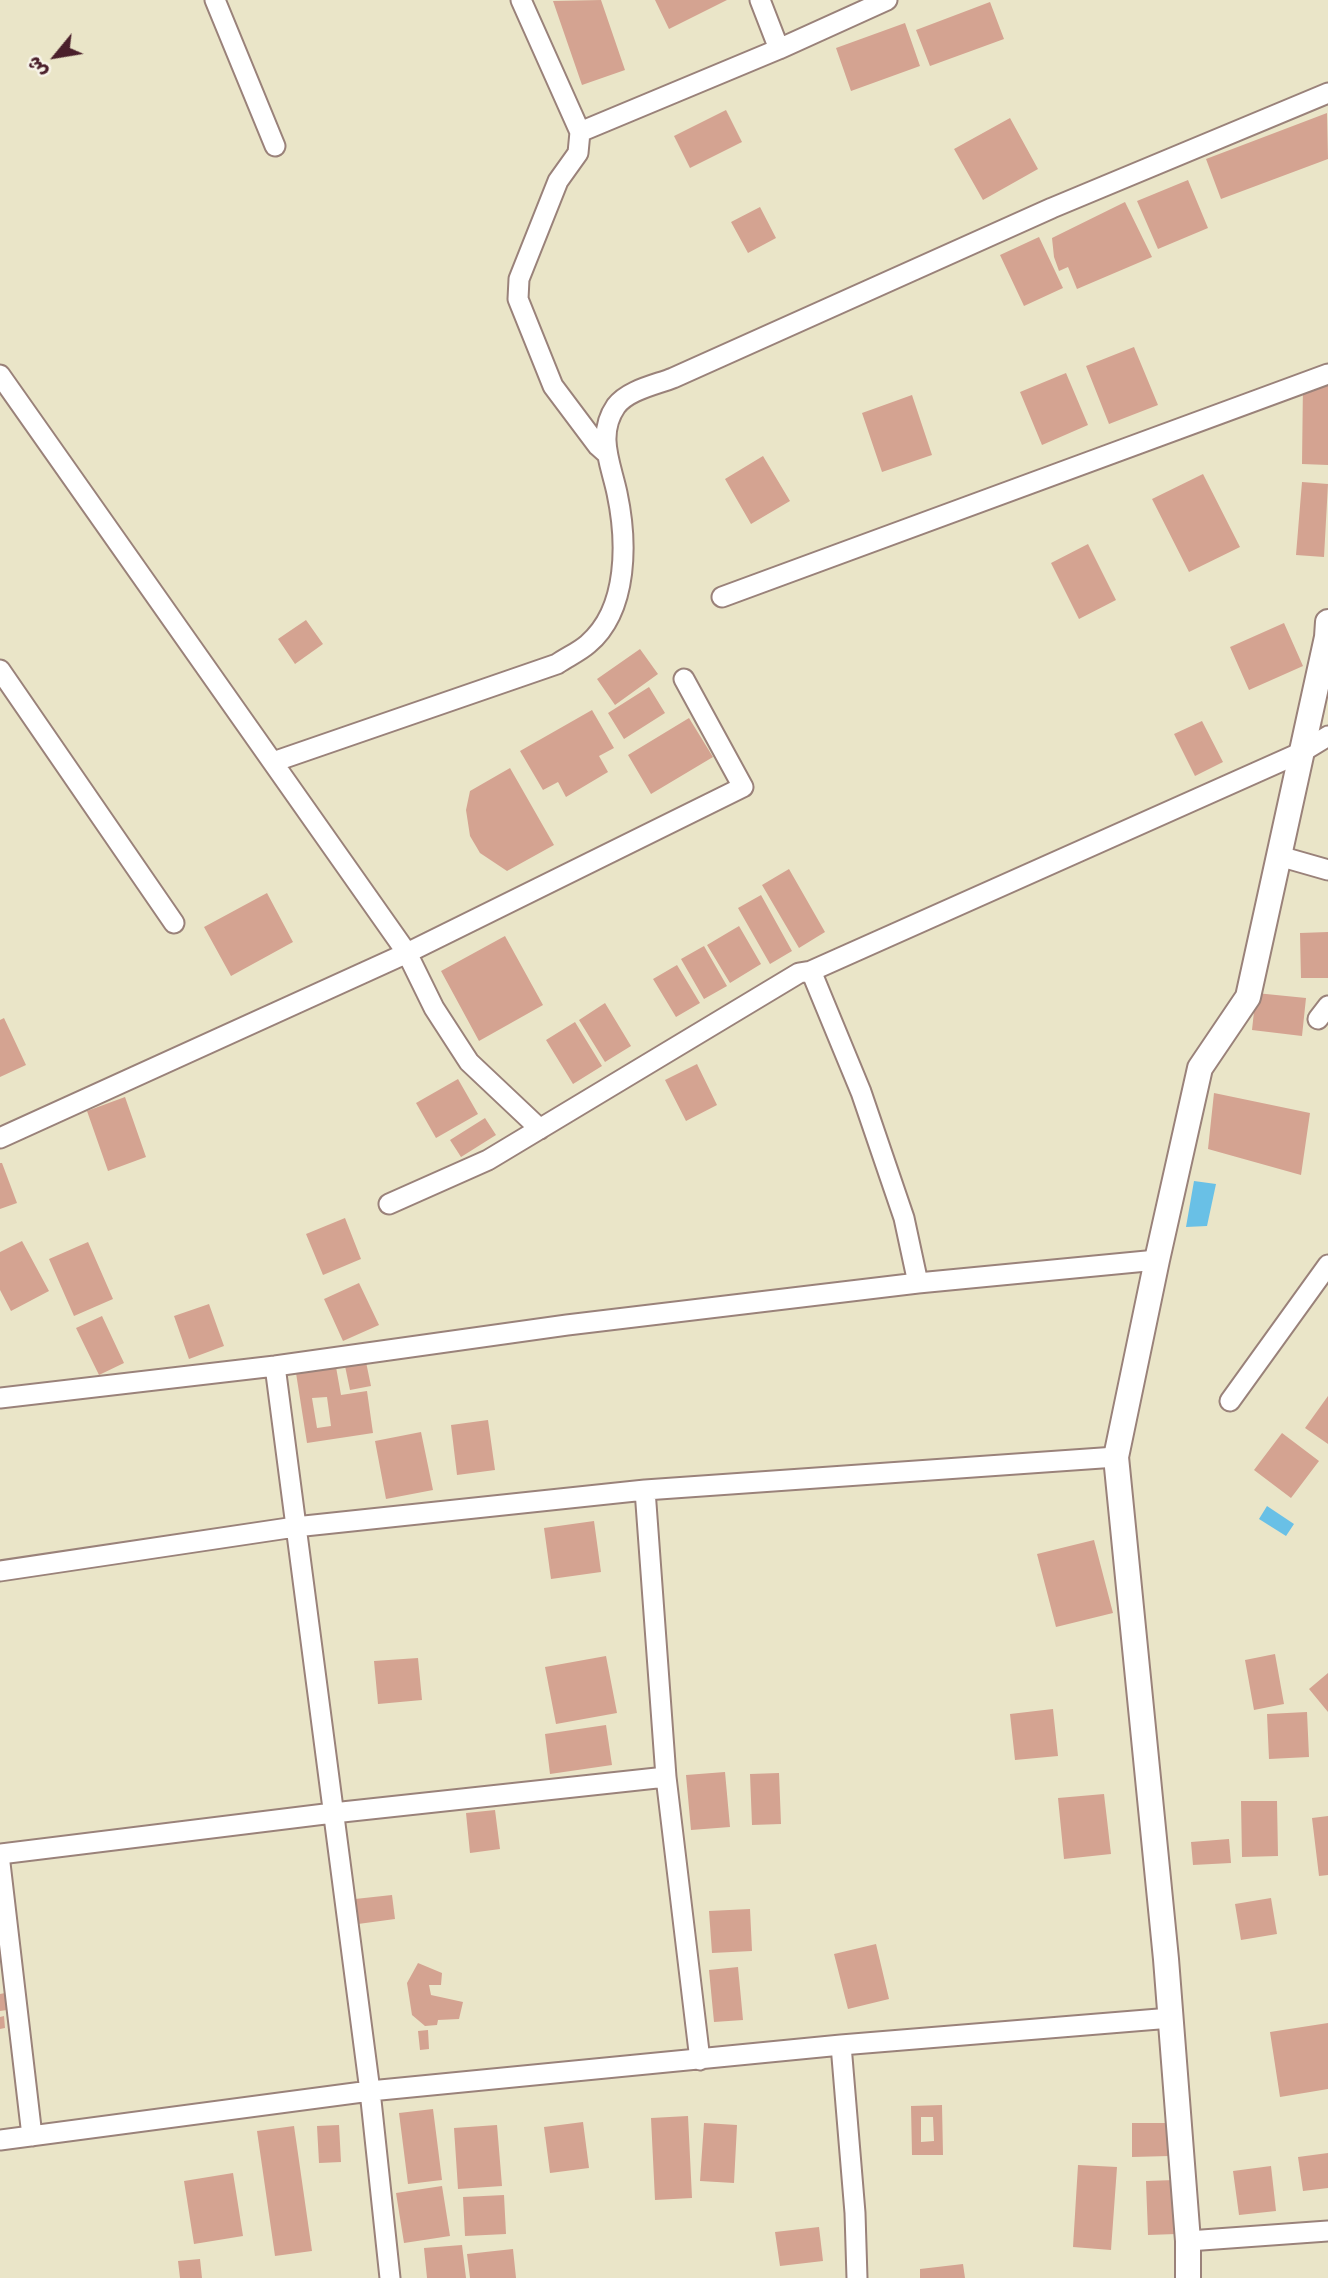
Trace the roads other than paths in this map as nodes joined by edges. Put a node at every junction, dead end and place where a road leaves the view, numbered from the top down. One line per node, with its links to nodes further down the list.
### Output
1 (215, 0): 8 (street)
2 (521, 0): 7 (street)
3 (760, 0): 5 (street)
4 (887, 0): 5 (street)
5 (779, 50): 7 (street)
6 (1328, 93): 12 (street)
7 (580, 132): 12 (street)
8 (275, 146)
9 (0, 374): 11 (street)
10 (1328, 374): 13 (street)
11 (8, 402): 19 (street)
12 (607, 454): 19 (street)
13 (722, 597)
14 (1328, 622): 18 (street)
15 (0, 670): 22 (street)
16 (684, 679): 23 (street)
17 (1328, 736): 18 (street)
18 (1302, 752): 20 (street); 24 (street)
19 (273, 762): 23 (street)
20 (1279, 856): 21 (street); 28 (street)
21 (1328, 870)
22 (174, 923)
23 (407, 953): 25 (street); 26 (street)
24 (811, 971): 25 (street); 30 (street)
25 (540, 1129): 27 (street)
26 (0, 1138)
27 (389, 1203)
28 (1157, 1259): 30 (street); 34 (street)
29 (1328, 1265): 33 (street)
30 (918, 1283): 31 (street)
31 (275, 1366): 32 (street); 36 (street)
32 (0, 1398)
33 (1230, 1401)
34 (1116, 1457): 35 (street); 42 (street)
35 (645, 1490): 36 (street); 38 (street)
36 (295, 1527): 37 (street); 39 (street)
37 (0, 1571)
38 (666, 1777): 39 (street); 44 (street)
39 (333, 1813): 40 (street); 45 (street)
40 (0, 1854)
41 (0, 1863): 46 (street)
42 (1171, 2018): 43 (street); 49 (street)
43 (841, 2045): 44 (street); 51 (street)
44 (700, 2060): 45 (street)
45 (370, 2091): 46 (street); 50 (street)
46 (32, 2136): 47 (street)
47 (0, 2140)
48 (1328, 2231): 49 (street)
49 (1188, 2241): 52 (street)
50 (390, 2278)
51 (858, 2278)
52 (1188, 2278)

